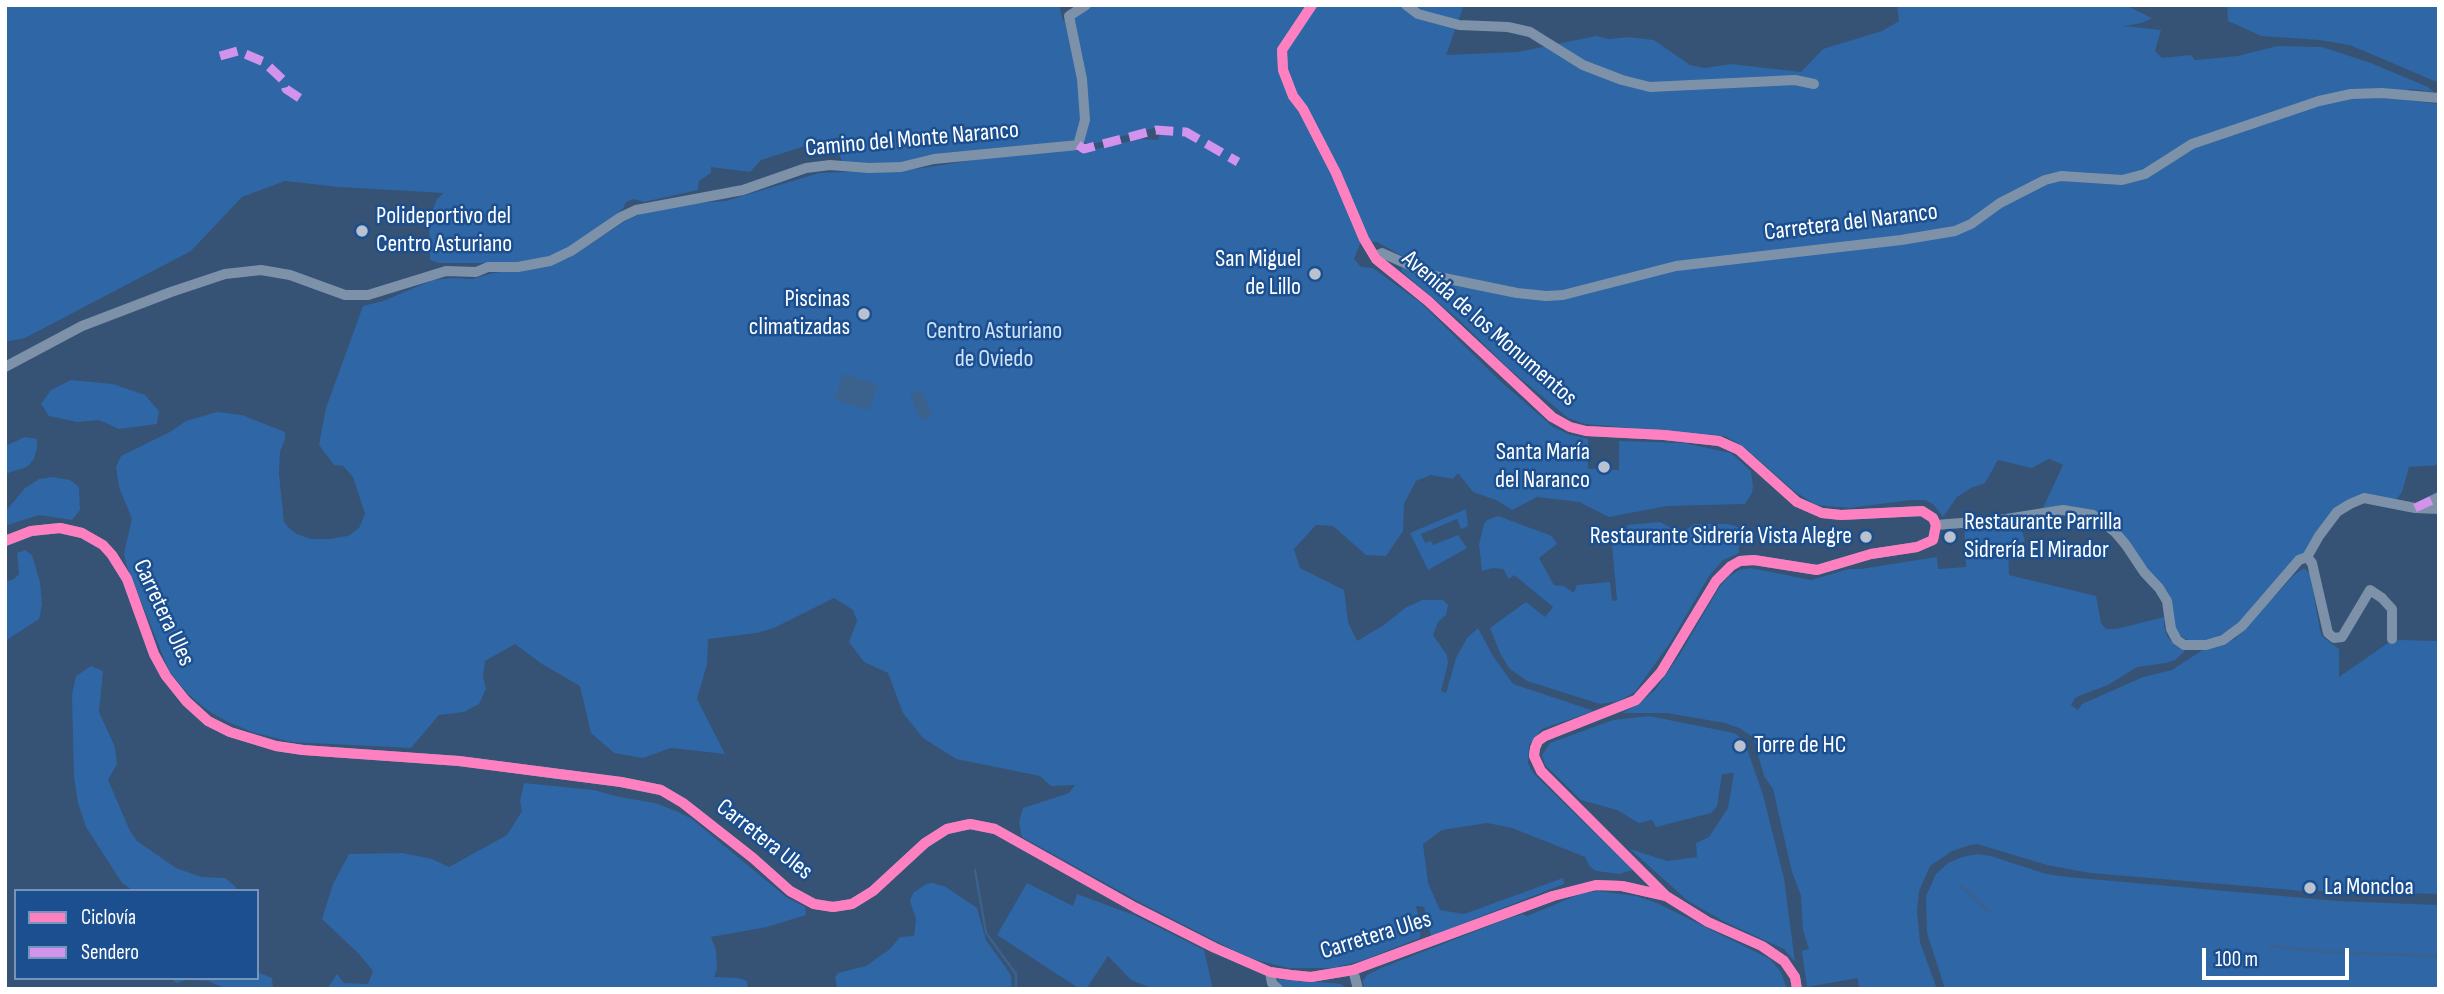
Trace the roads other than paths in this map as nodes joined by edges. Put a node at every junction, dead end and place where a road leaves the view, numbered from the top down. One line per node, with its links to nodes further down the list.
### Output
1 (1086, 5): 7 (street, Camino del Monte Naranco)
2 (1312, 5): 6 (street, Avenida de los Monumentos)
3 (1406, 5): 4 (street)
4 (1814, 84)
5 (2439, 98): 6 (street, Carretera del Naranco)
6 (1375, 256): 11 (street, Avenida de los Monumentos)
7 (5, 367)
8 (2439, 497): 9 (street)
9 (2415, 508): 10 (street); 13 (street)
10 (2439, 509)
11 (1936, 525): 13 (street); 15 (street)
12 (5, 541): 17 (street, Carretera Ules)
13 (2307, 557): 14 (street)
14 (2392, 639)
15 (1666, 896): 16 (street, Carretera Ules); 20 (street)
16 (1353, 970): 17 (street, Carretera Ules); 19 (street)
17 (1270, 972): 18 (street)
18 (1278, 989)
19 (1358, 989)
20 (1797, 989)

